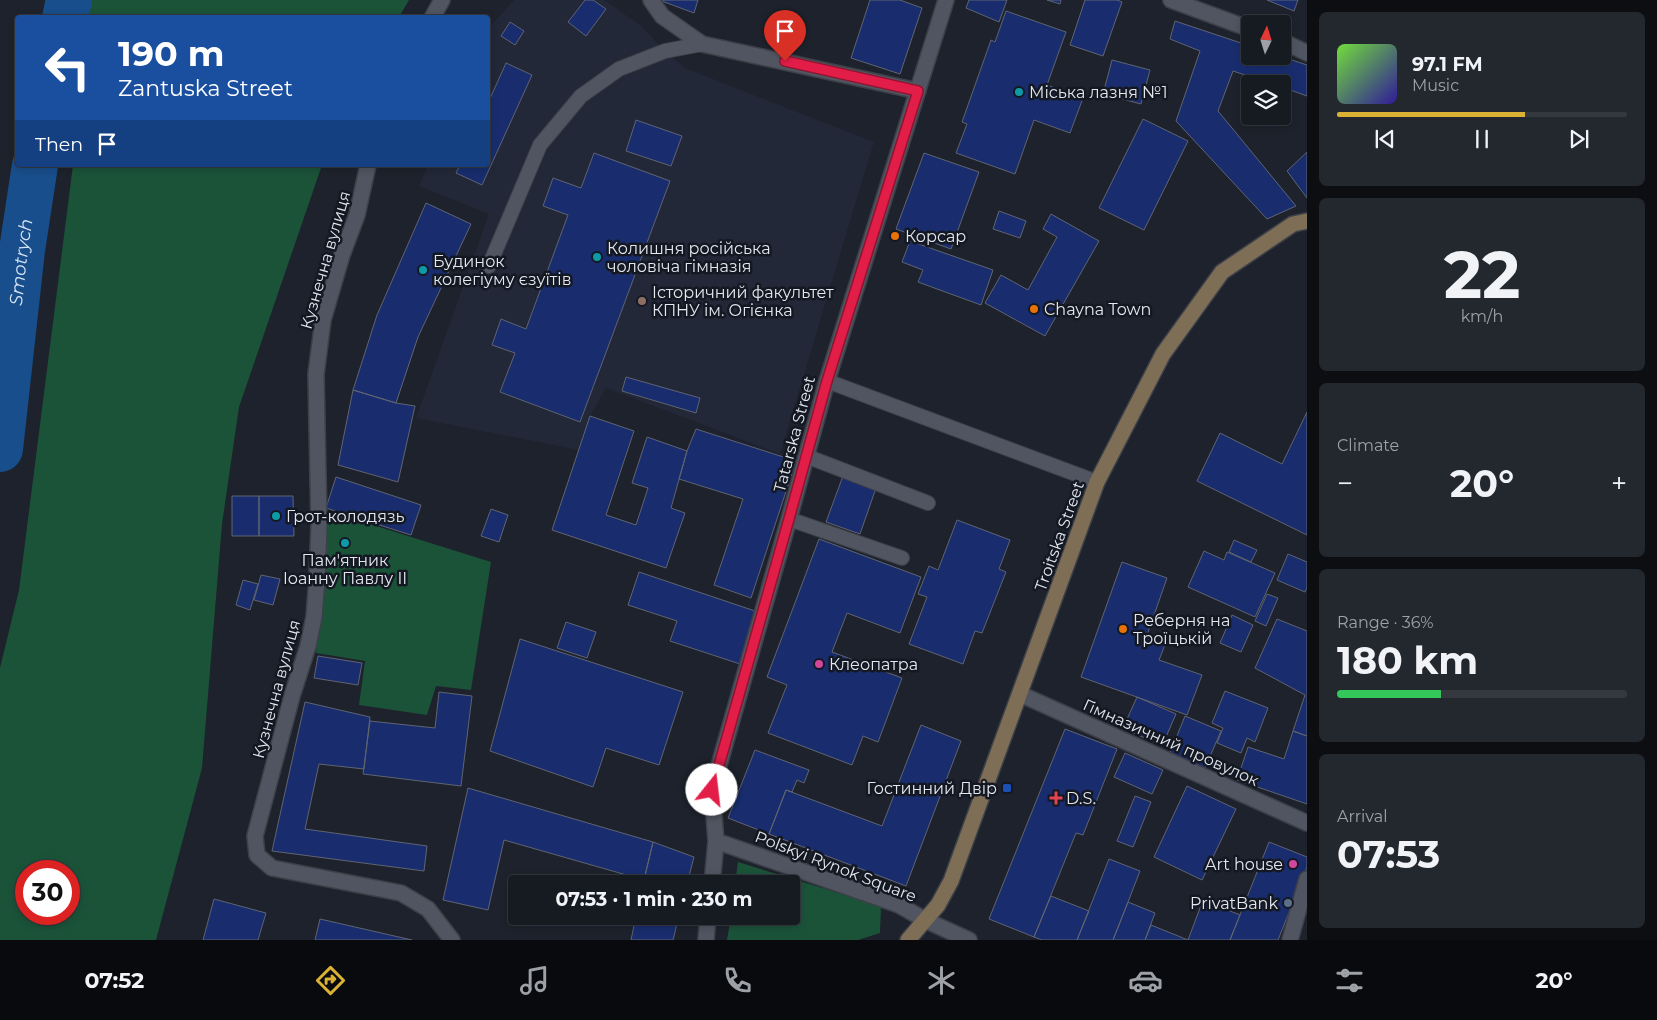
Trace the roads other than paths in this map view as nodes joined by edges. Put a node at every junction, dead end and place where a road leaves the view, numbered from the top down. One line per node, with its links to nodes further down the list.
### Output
1 (442, 0): 5 (street)
2 (651, 0): 7 (street)
3 (946, 0): 10 (street, Tatarska Street)
4 (1171, 0): 6 (street)
5 (434, 15)
6 (1241, 26)
7 (702, 44): 10 (street); 13 (lane)
8 (1291, 45): 9 (street)
9 (1307, 53)
10 (918, 91): 14 (street, Tatarska Street)
11 (368, 167): 27 (street)
12 (1307, 221): 16 (main road, Troitska Street)
13 (488, 266)
14 (827, 381): 15 (street, Tatarska Street); 16 (lane)
15 (806, 456): 17 (lane); 18 (street, Tatarska Street)
16 (1097, 482): 20 (main road, Troitska Street)
17 (928, 503)
18 (789, 519): 19 (lane); 22 (street, Tatarska Street)
19 (902, 558)
20 (1020, 694): 21 (street, Гімназичний провулок); 25 (main road, Troitska Street)
21 (1307, 823)
22 (716, 841): 23 (street, Tatarska Street); 25 (street, Polskyi Rynok Square)
23 (713, 875)
24 (1307, 879): 31 (street)
25 (925, 920): 29 (main road, Troitska Street); 30 (street, Polskyi Rynok Square)
26 (707, 925): 28 (street)
27 (452, 940)
28 (706, 940)
29 (908, 940)
30 (969, 940)
31 (1290, 940)

